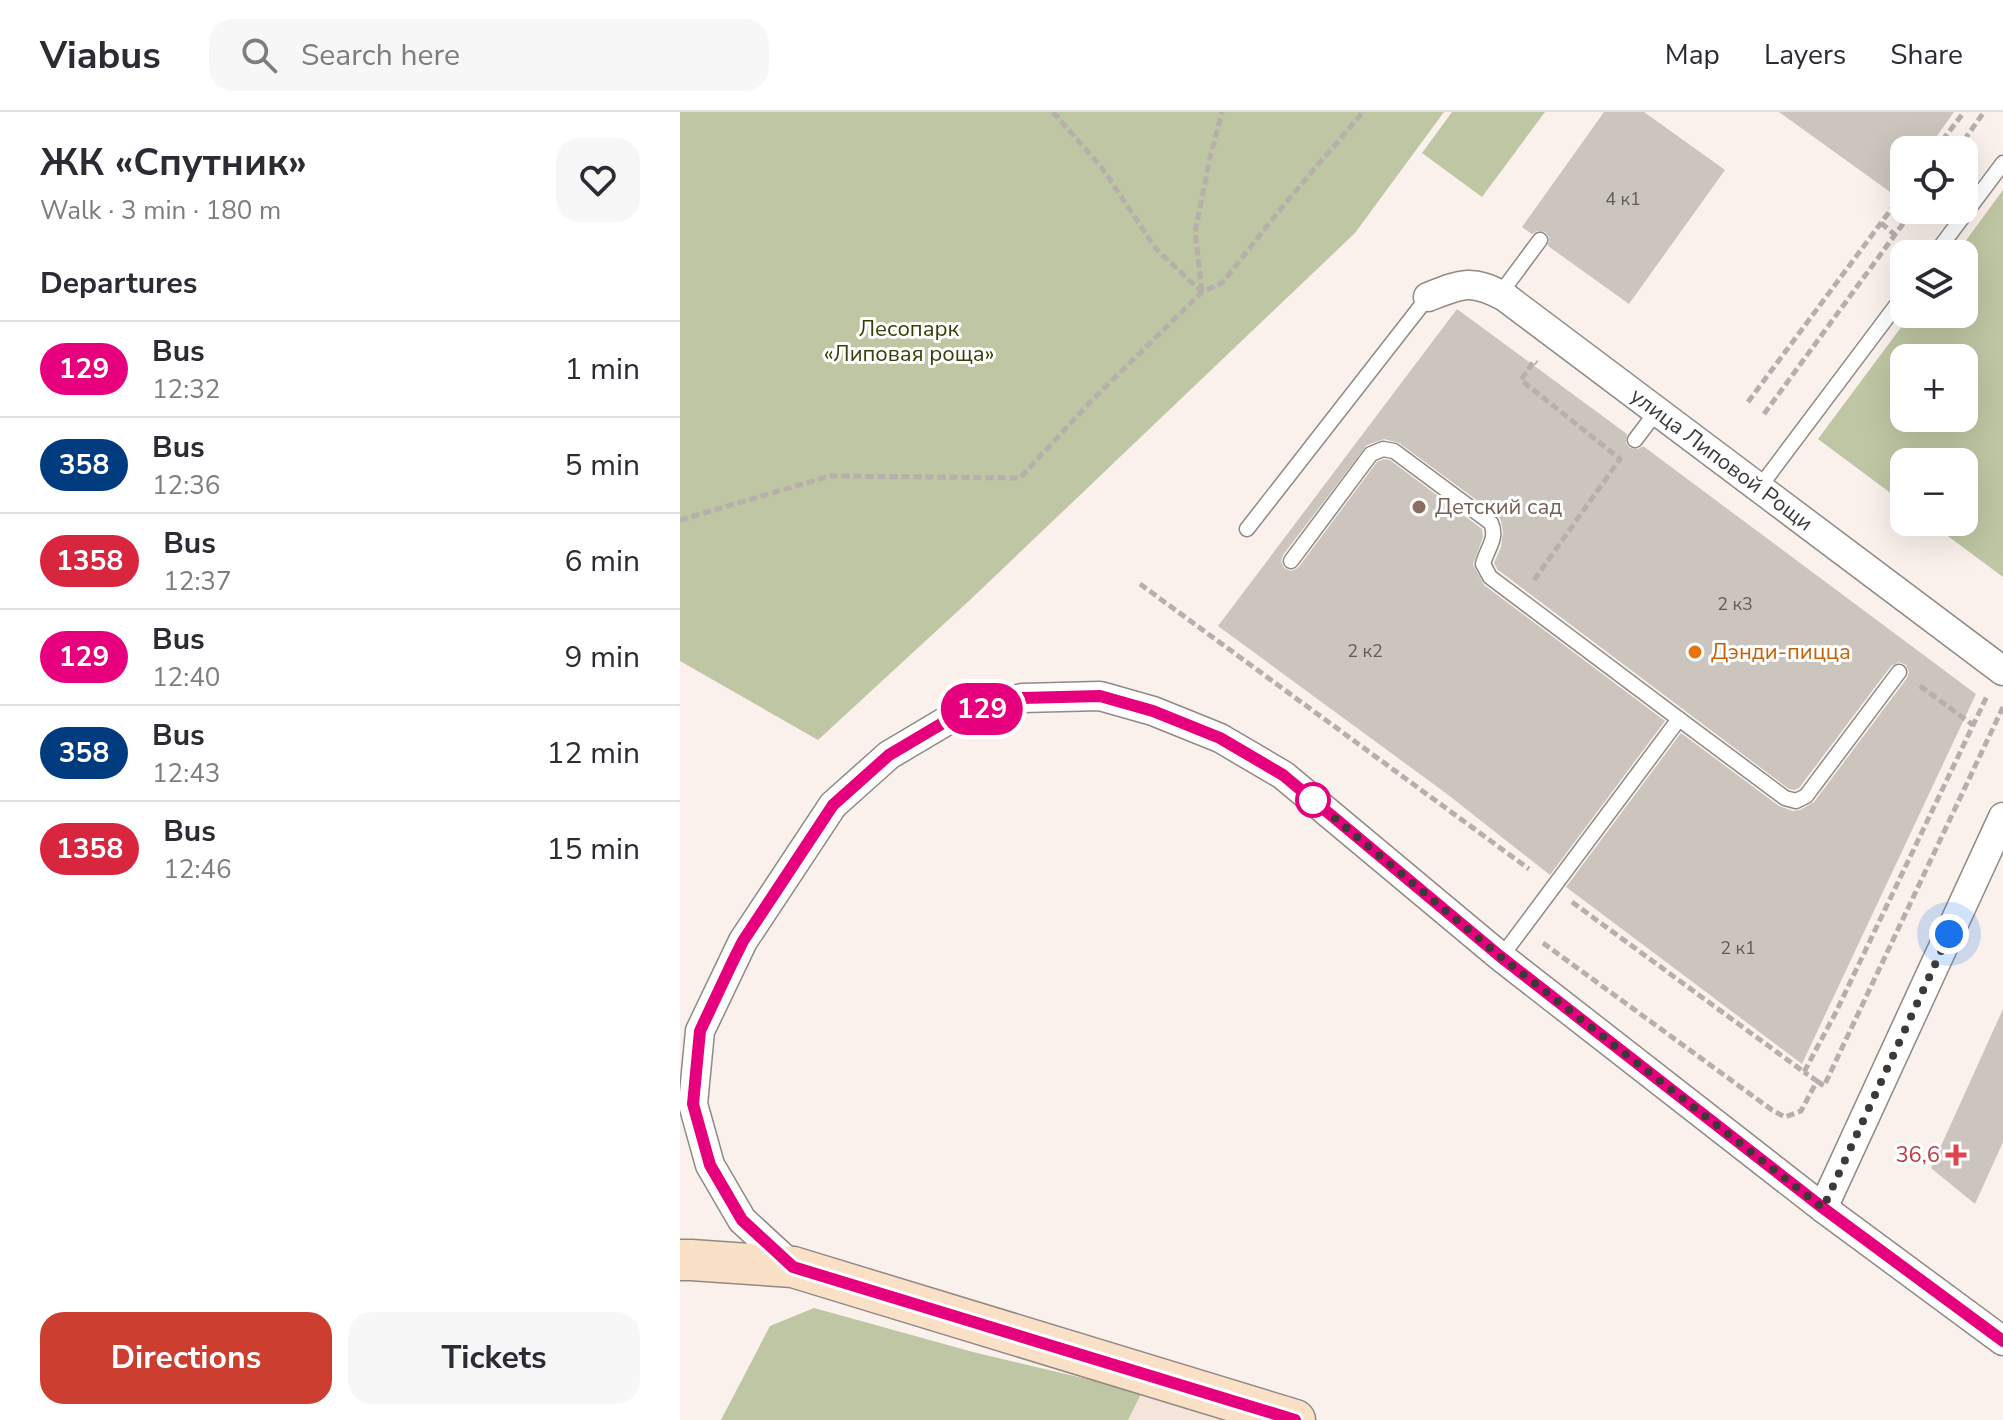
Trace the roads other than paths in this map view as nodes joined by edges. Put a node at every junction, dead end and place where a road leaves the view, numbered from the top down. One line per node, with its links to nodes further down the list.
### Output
1 (2003, 163): 3 (lane)
2 (1540, 240): 4 (lane)
3 (1945, 240)
4 (1500, 294): 5 (street, улица Липовой Рощи); 7 (street, улица Липовой Рощи)
5 (1428, 297): 10 (lane)
6 (1890, 314): 9 (lane)
7 (1657, 411): 8 (lane); 9 (street, улица Липовой Рощи)
8 (1635, 440)
9 (1759, 488): 13 (street, улица Липовой Рощи)
10 (1247, 529)
11 (1291, 561): 14 (lane)
12 (1899, 672): 14 (lane)
13 (1996, 682)
14 (1679, 719): 16 (lane)
15 (2003, 817): 18 (street)
16 (1501, 957): 17 (street); 18 (street)
17 (733, 1205): 19 (street); 20 (street)
18 (1823, 1208): 21 (street)
19 (692, 1260): 20 (street)
20 (793, 1267): 22 (street)
21 (2003, 1341)
22 (1295, 1420)

